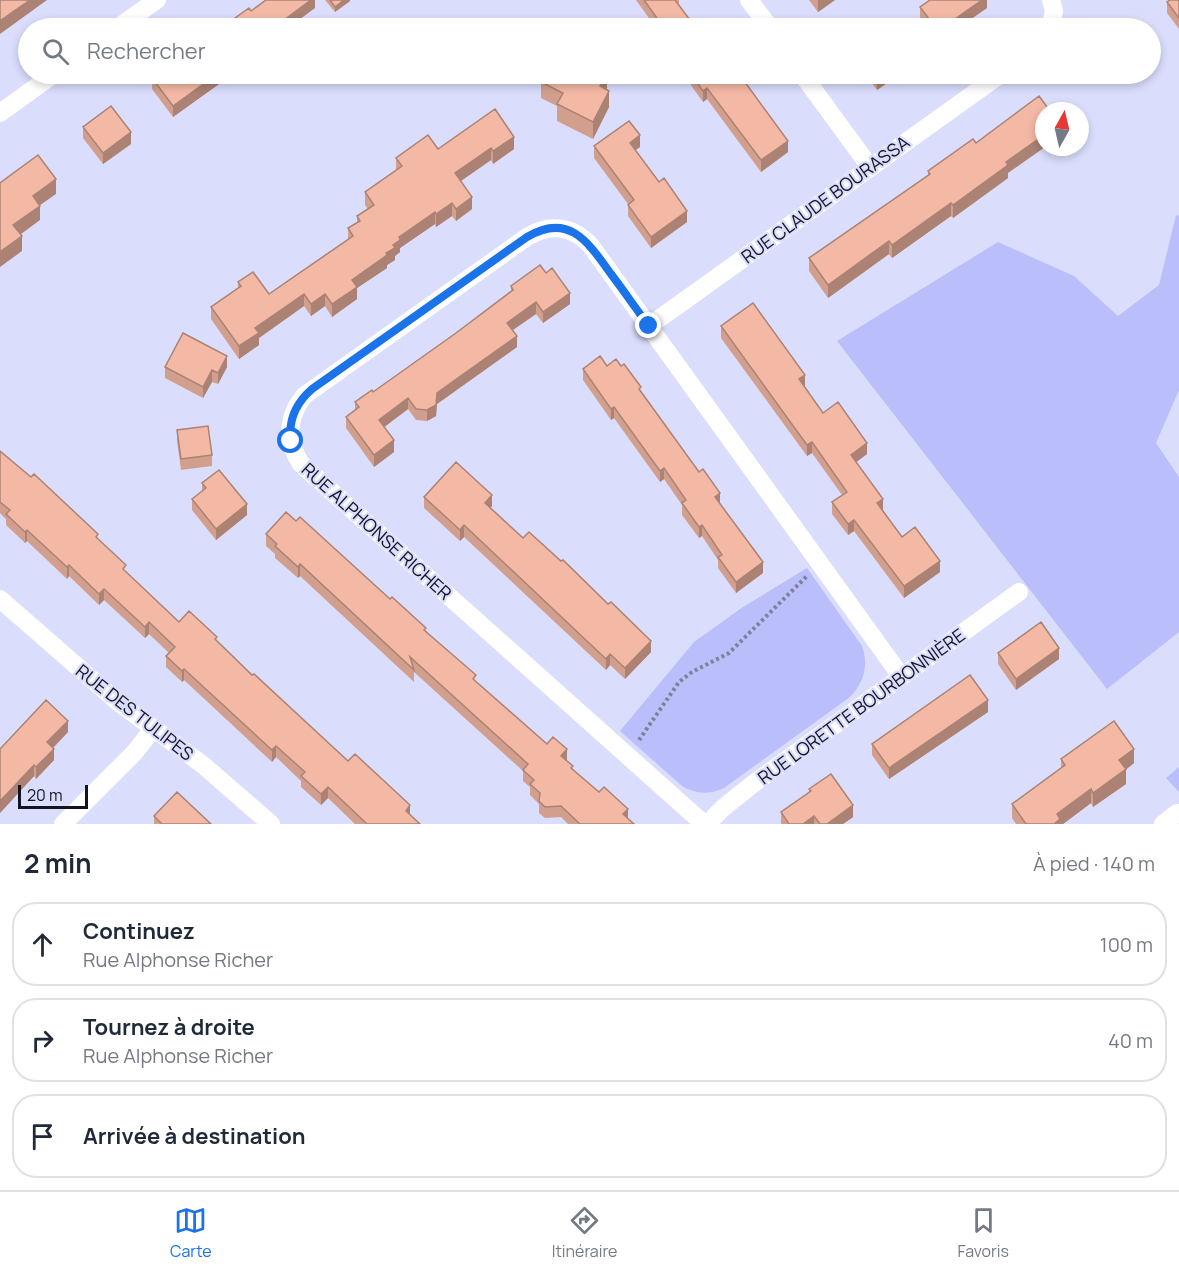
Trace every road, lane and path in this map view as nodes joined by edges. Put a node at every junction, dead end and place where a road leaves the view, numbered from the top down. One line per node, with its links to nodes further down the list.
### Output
1 (157, 0): 3 (street)
2 (749, 0): 4 (street)
3 (131, 18)
4 (762, 18)
5 (40, 84): 8 (street)
6 (809, 84): 9 (street)
7 (987, 84): 9 (street, RUE CLAUDE BOURASSA)
8 (0, 113)
9 (870, 167): 10 (street, RUE CLAUDE BOURASSA)
10 (649, 326): 16 (street, RUE ALPHONSE RICHER); 24 (street, RUE ALPHONSE RICHER)
11 (809, 574): 14 (path)
12 (1018, 592): 16 (street, RUE LORETTE BOURBONNIÈRE)
13 (0, 599): 17 (street, RUE DES TULIPES)
14 (768, 612): 15 (path); 18 (path)
15 (772, 616)
16 (901, 676): 24 (street, RUE LORETTE BOURBONNIÈRE)
17 (153, 729): 22 (street); 23 (street, RUE DES TULIPES)
18 (646, 730): 19 (path); 20 (path)
19 (651, 734)
20 (636, 743)
21 (1178, 813): 25 (street)
22 (63, 824)
23 (271, 824)
24 (705, 824)
25 (1162, 824)

